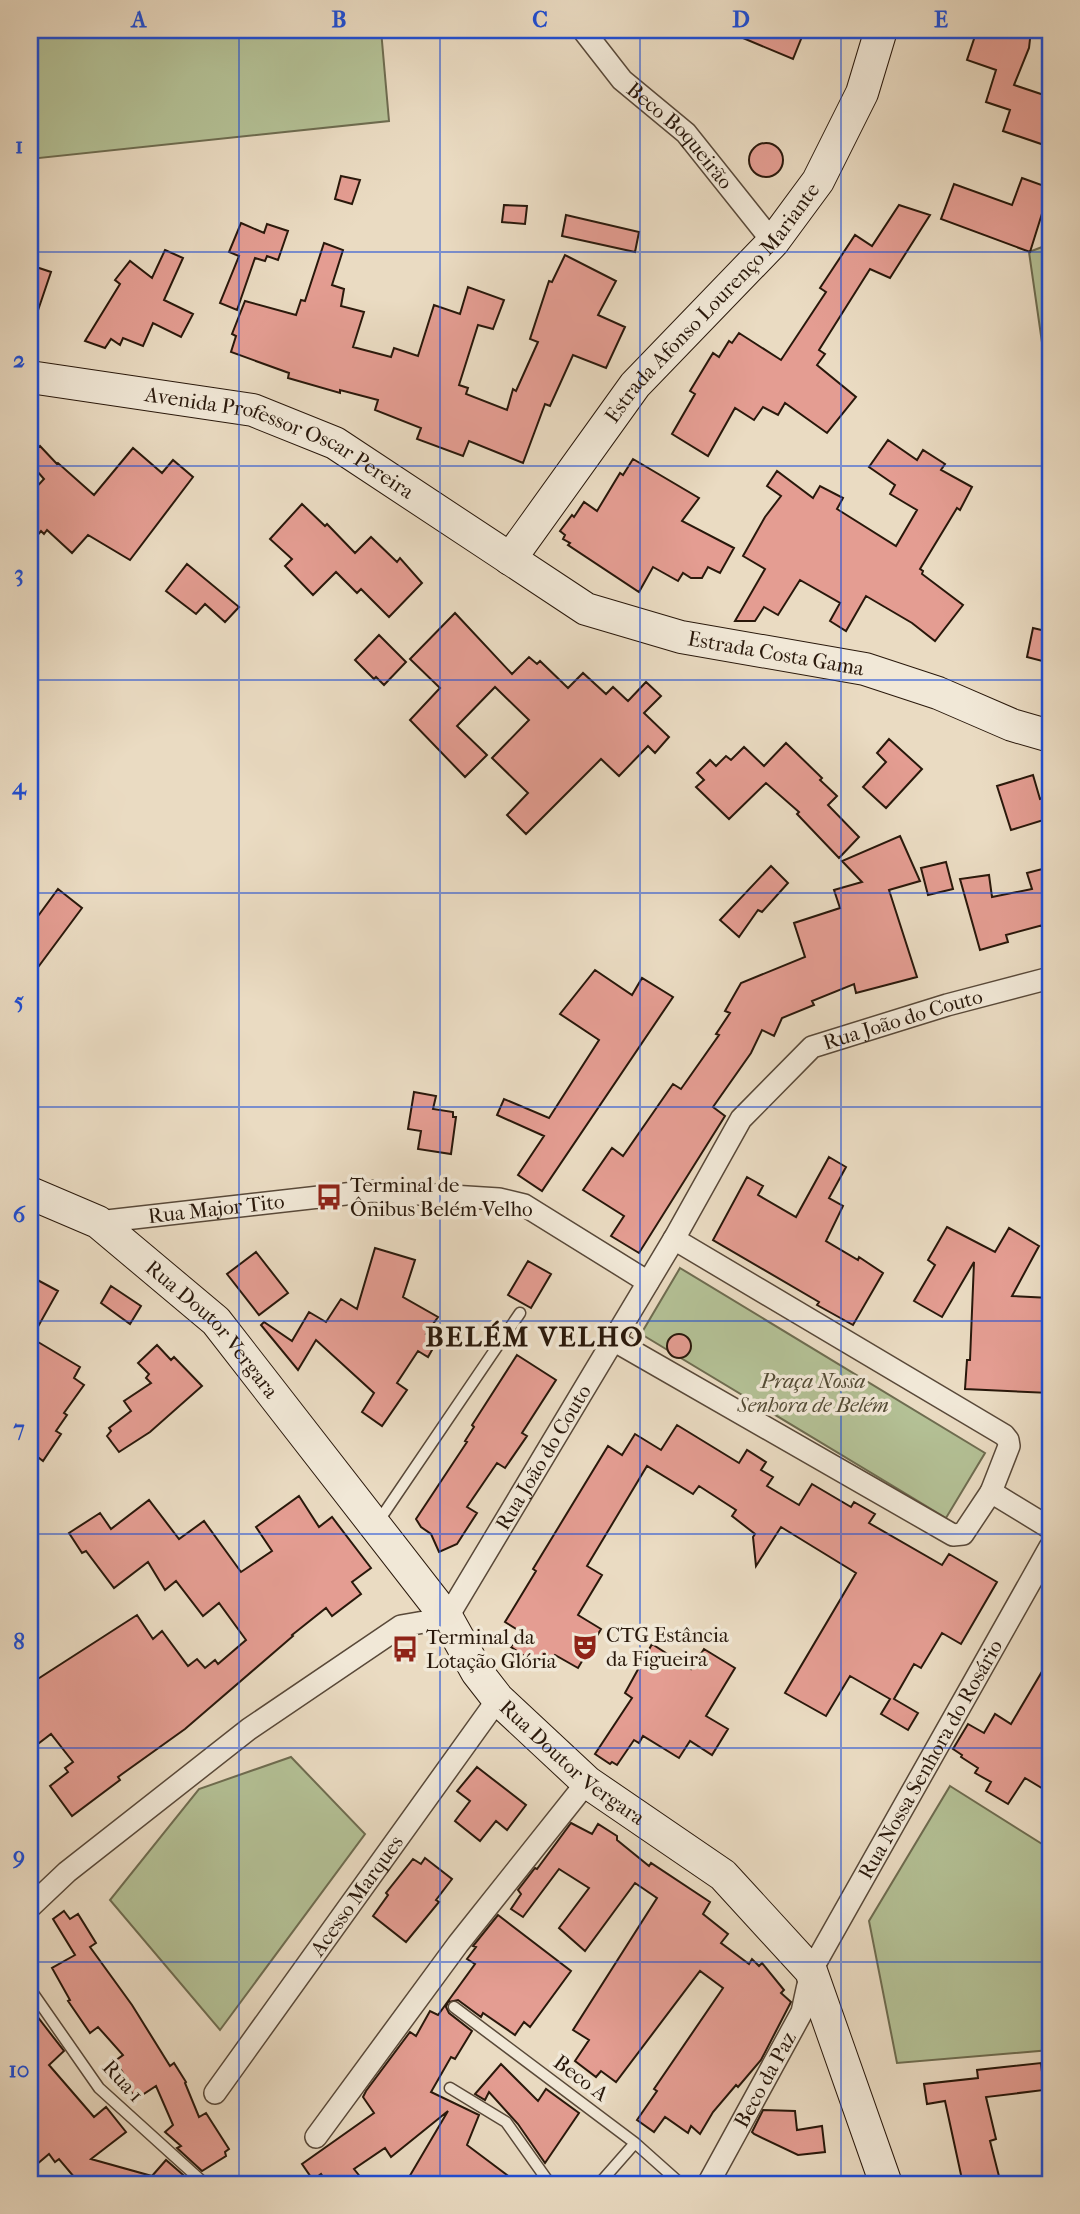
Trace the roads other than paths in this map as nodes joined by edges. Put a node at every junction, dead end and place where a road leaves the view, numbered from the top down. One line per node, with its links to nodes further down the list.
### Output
1 (583, 30): 3 (street, Beco Boqueirão)
2 (881, 30): 3 (main road, Estrada Afonso Lourenço Mariante)
3 (773, 242): 5 (main road, Estrada Afonso Lourenço Mariante)
4 (30, 377): 5 (main road, Avenida Professor Oscar Pereira)
5 (510, 558): 6 (main road, Estrada Costa Gama)
6 (1050, 736)
7 (1050, 978): 10 (street, Rua João do Couto)
8 (30, 1194): 9 (main road, Rua Doutor Vergara)
9 (98, 1222): 11 (street, Rua Major Tito); 15 (main road, Rua Doutor Vergara)
10 (674, 1239): 11 (street, Rua João do Couto); 14 (street)
11 (648, 1282): 13 (street, Rua João do Couto)
12 (520, 1313): 15 (lane)
13 (613, 1340): 14 (street); 18 (street, Rua João do Couto)
14 (991, 1492): 16 (street)
15 (375, 1526): 18 (main road, Rua Doutor Vergara)
16 (1050, 1528)
17 (1050, 1547): 22 (street, Rua Nossa Senhora do Rosário)
18 (447, 1618): 19 (main road, Rua Doutor Vergara); 21 (street)
19 (499, 1699): 20 (main road, Rua Doutor Vergara); 26 (street, Acesso Marques)
20 (587, 1782): 22 (main road, Rua Doutor Vergara); 27 (street)
21 (30, 1907)
22 (811, 1971): 33 (street, Beco da Paz); 34 (main road, Rua Doutor Vergara)
23 (30, 1989): 29 (lane, Rua 1)
24 (454, 2007): 28 (lane, Beco A)
25 (450, 2088): 30 (lane)
26 (215, 2092)
27 (316, 2137)
28 (635, 2143): 31 (lane); 32 (lane, Beco A)
29 (205, 2184)
30 (550, 2184)
31 (599, 2184)
32 (681, 2184)
33 (708, 2184)
34 (886, 2184)

